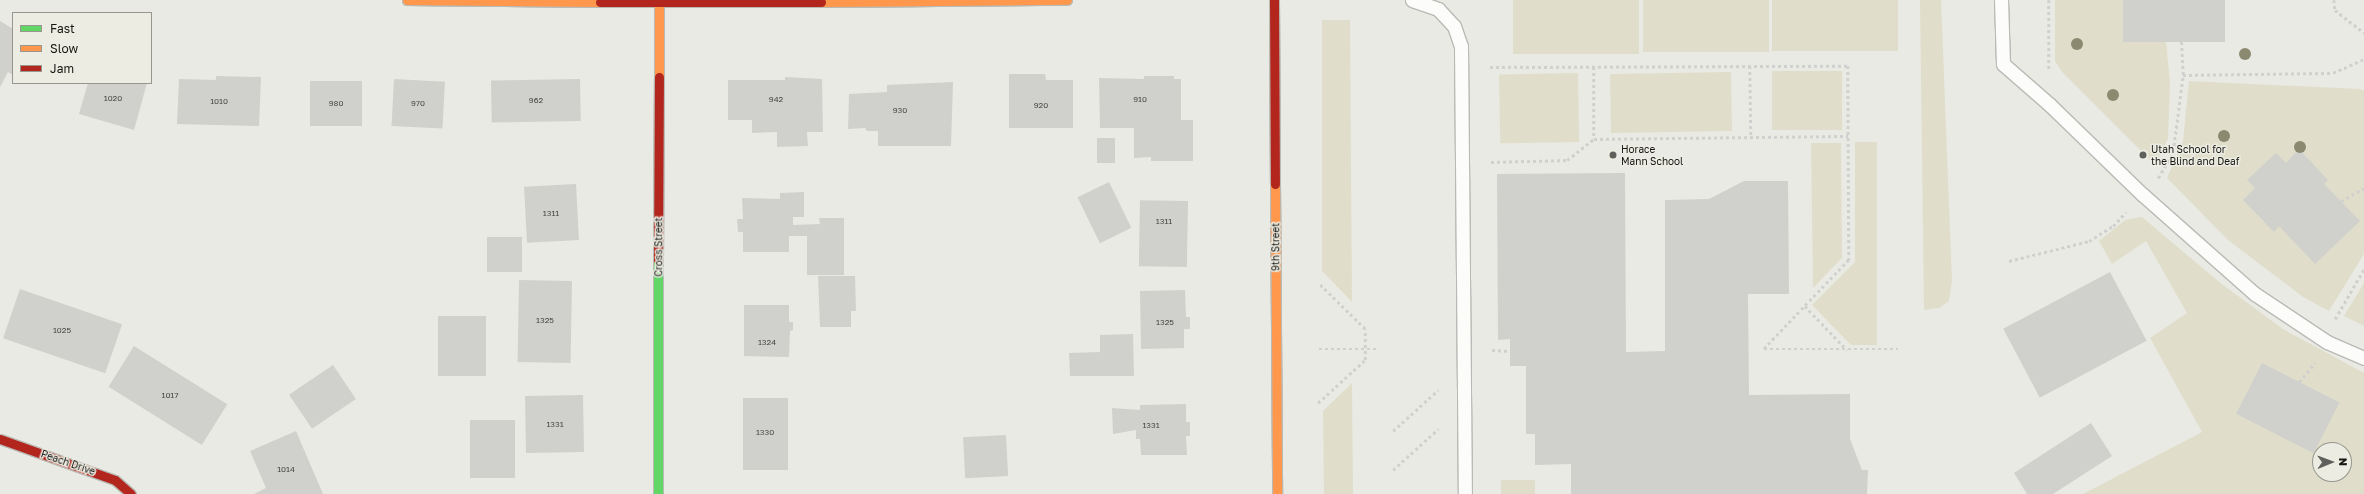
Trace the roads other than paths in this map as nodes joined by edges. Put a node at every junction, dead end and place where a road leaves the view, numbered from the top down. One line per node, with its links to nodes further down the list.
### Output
1 (407, 0): 6 (street)
2 (1067, 0): 6 (street)
3 (1274, 0): 11 (street, 9th Street)
4 (1412, 0): 12 (lane)
5 (2001, 0): 7 (lane)
6 (659, 1): 10 (street, Cross Street)
7 (2364, 358)
8 (0, 439): 9 (street, Peach Drive)
9 (131, 494)
10 (658, 494)
11 (1277, 494)
12 (1465, 494)

